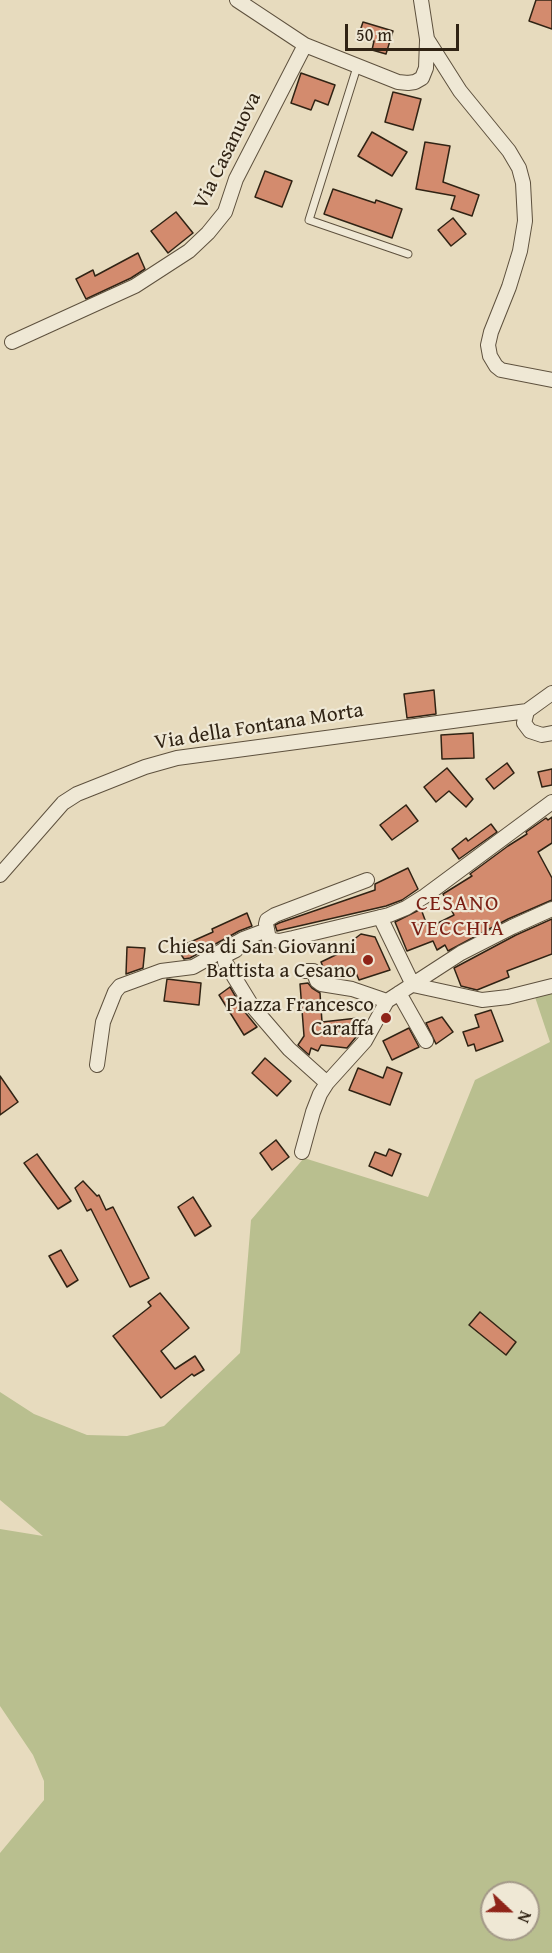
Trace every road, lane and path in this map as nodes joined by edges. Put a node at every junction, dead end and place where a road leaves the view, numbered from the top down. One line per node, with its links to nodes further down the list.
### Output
1 (237, 0): 4 (street)
2 (421, 0): 3 (street)
3 (427, 39): 5 (street); 8 (street)
4 (305, 45): 5 (street); 7 (street, Via Casanuova)
5 (357, 67): 6 (lane)
6 (408, 254)
7 (12, 342)
8 (552, 380)
9 (552, 693): 10 (street)
10 (527, 711): 11 (street); 13 (street, Via della Fontana Morta)
11 (552, 733)
12 (552, 802): 16 (street)
13 (0, 875)
14 (367, 880): 17 (street)
15 (552, 909): 19 (street)
16 (380, 917): 17 (street); 19 (street)
17 (268, 935): 23 (street); 24 (street)
18 (304, 971): 21 (street)
19 (413, 984): 20 (street); 21 (street)
20 (552, 986)
21 (393, 997): 22 (street); 24 (street)
22 (426, 1041)
23 (97, 1065)
24 (327, 1083): 25 (street)
25 (302, 1152)

